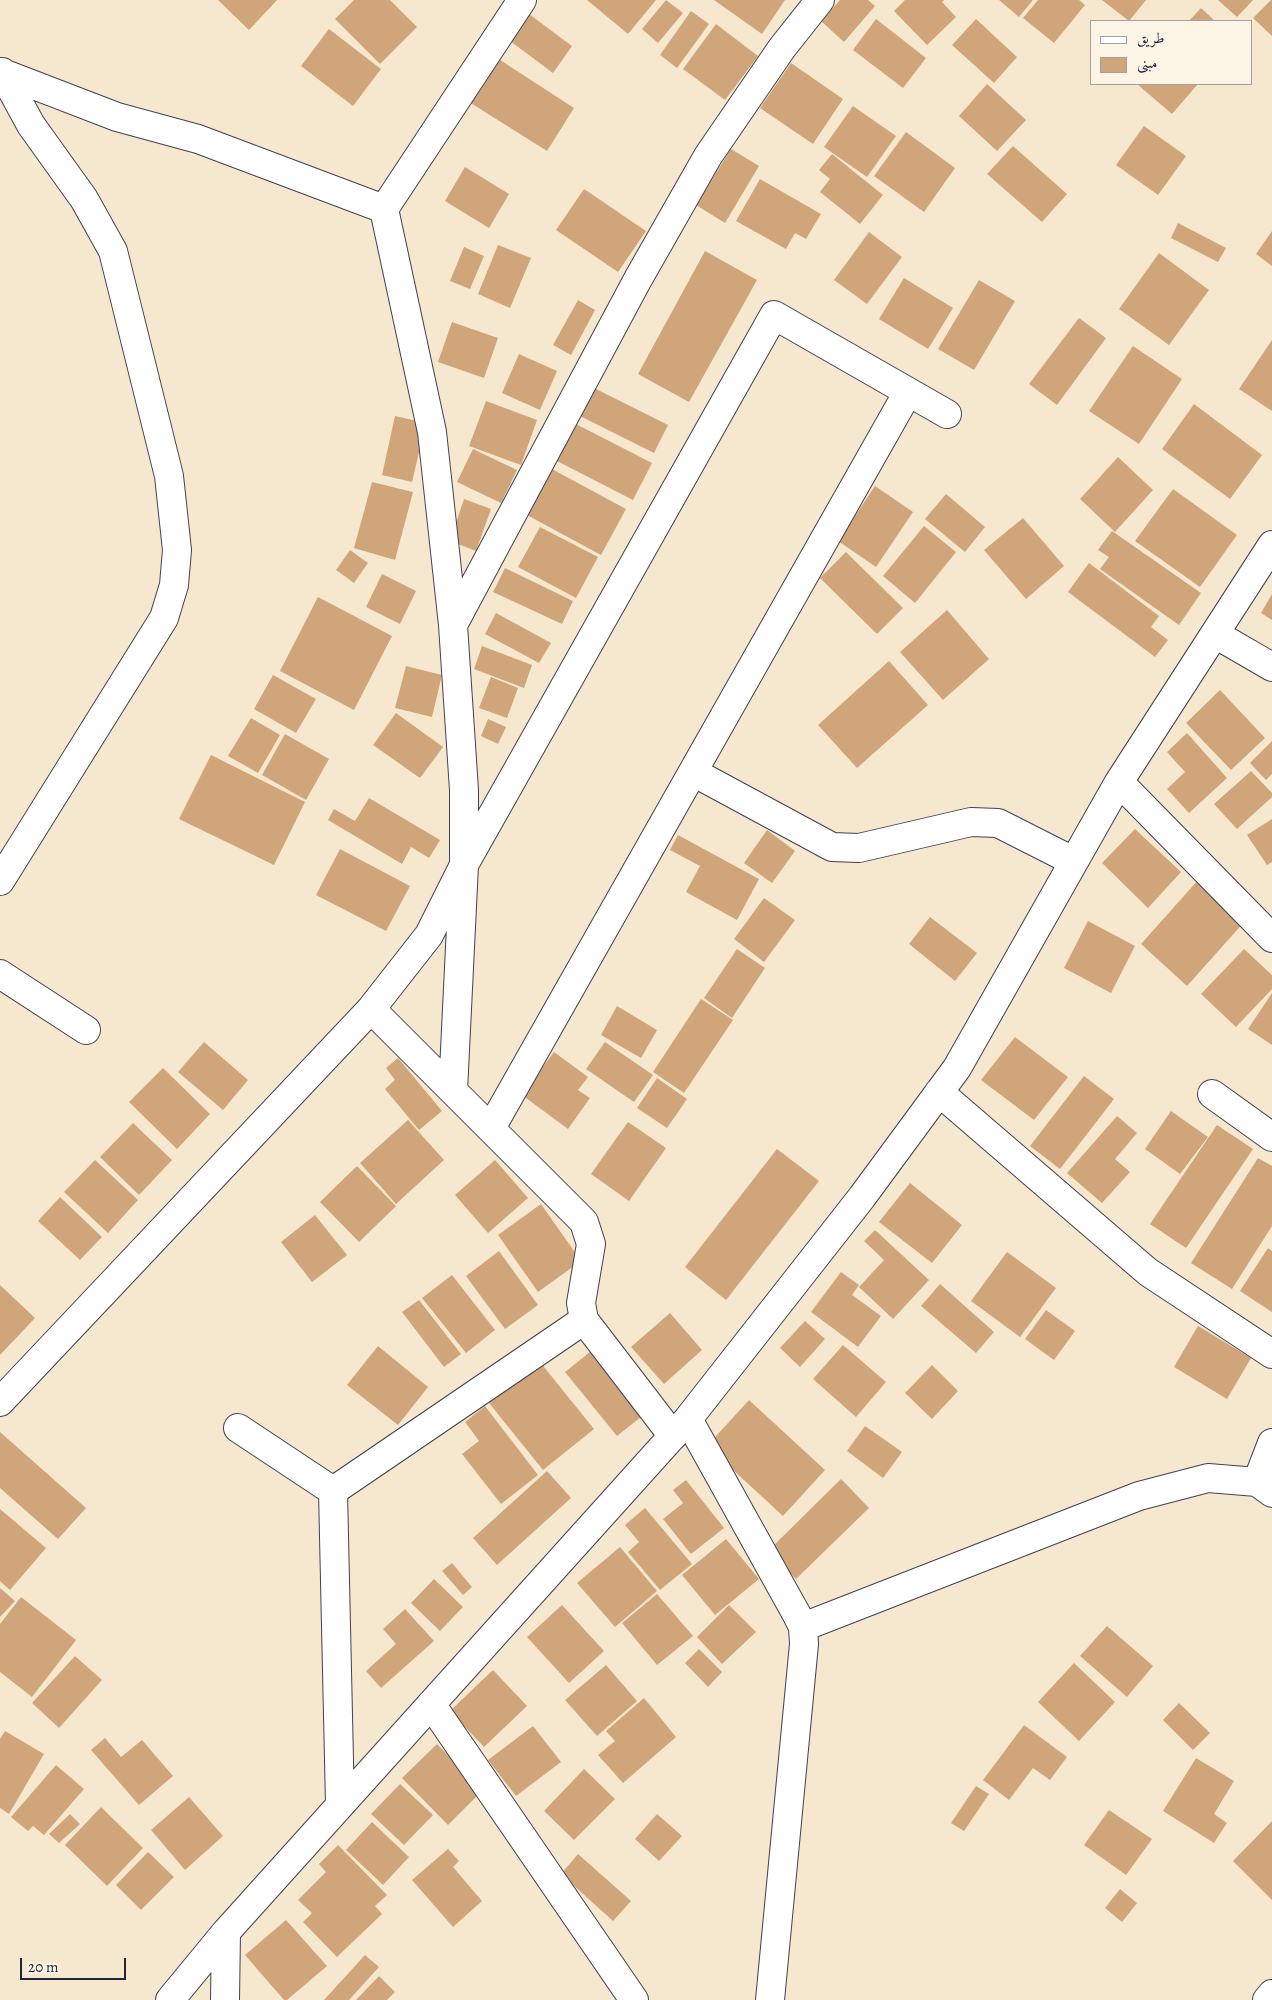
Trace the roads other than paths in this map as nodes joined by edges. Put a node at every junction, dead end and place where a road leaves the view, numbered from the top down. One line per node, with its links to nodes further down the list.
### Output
1 (522, 0): 4 (street)
2 (820, 0): 8 (street)
3 (1, 72): 4 (street); 15 (street)
4 (384, 209): 8 (street)
5 (908, 392): 6 (street); 11 (street); 14 (street)
6 (947, 414)
7 (1272, 545): 9 (street)
8 (453, 624): 14 (street)
9 (1215, 634): 10 (street); 12 (street)
10 (1272, 667)
11 (693, 772): 13 (street); 23 (street)
12 (1119, 782): 13 (street); 16 (street)
13 (1073, 861): 21 (street)
14 (464, 865): 18 (street); 20 (street)
15 (0, 881)
16 (1272, 938)
17 (0, 974): 19 (street)
18 (370, 1009): 20 (street); 27 (street)
19 (86, 1030)
20 (453, 1091): 23 (street)
21 (939, 1092): 26 (street); 29 (street)
22 (1212, 1094): 24 (street)
23 (491, 1128): 25 (street)
24 (1272, 1137)
25 (584, 1320): 29 (street); 32 (street)
26 (1272, 1354)
27 (0, 1402)
28 (238, 1428): 32 (street)
29 (681, 1428): 33 (street); 34 (street)
30 (1272, 1443): 31 (street)
31 (1264, 1487): 33 (street)
32 (332, 1491): 35 (street)
33 (802, 1627): 41 (street)
34 (431, 1704): 35 (street); 40 (street)
35 (340, 1805): 36 (street)
36 (226, 1932): 38 (street); 39 (street)
37 (1272, 1994): 42 (street)
38 (170, 2000)
39 (225, 2000)
40 (634, 2000)
41 (770, 2000)
42 (1267, 2000)

